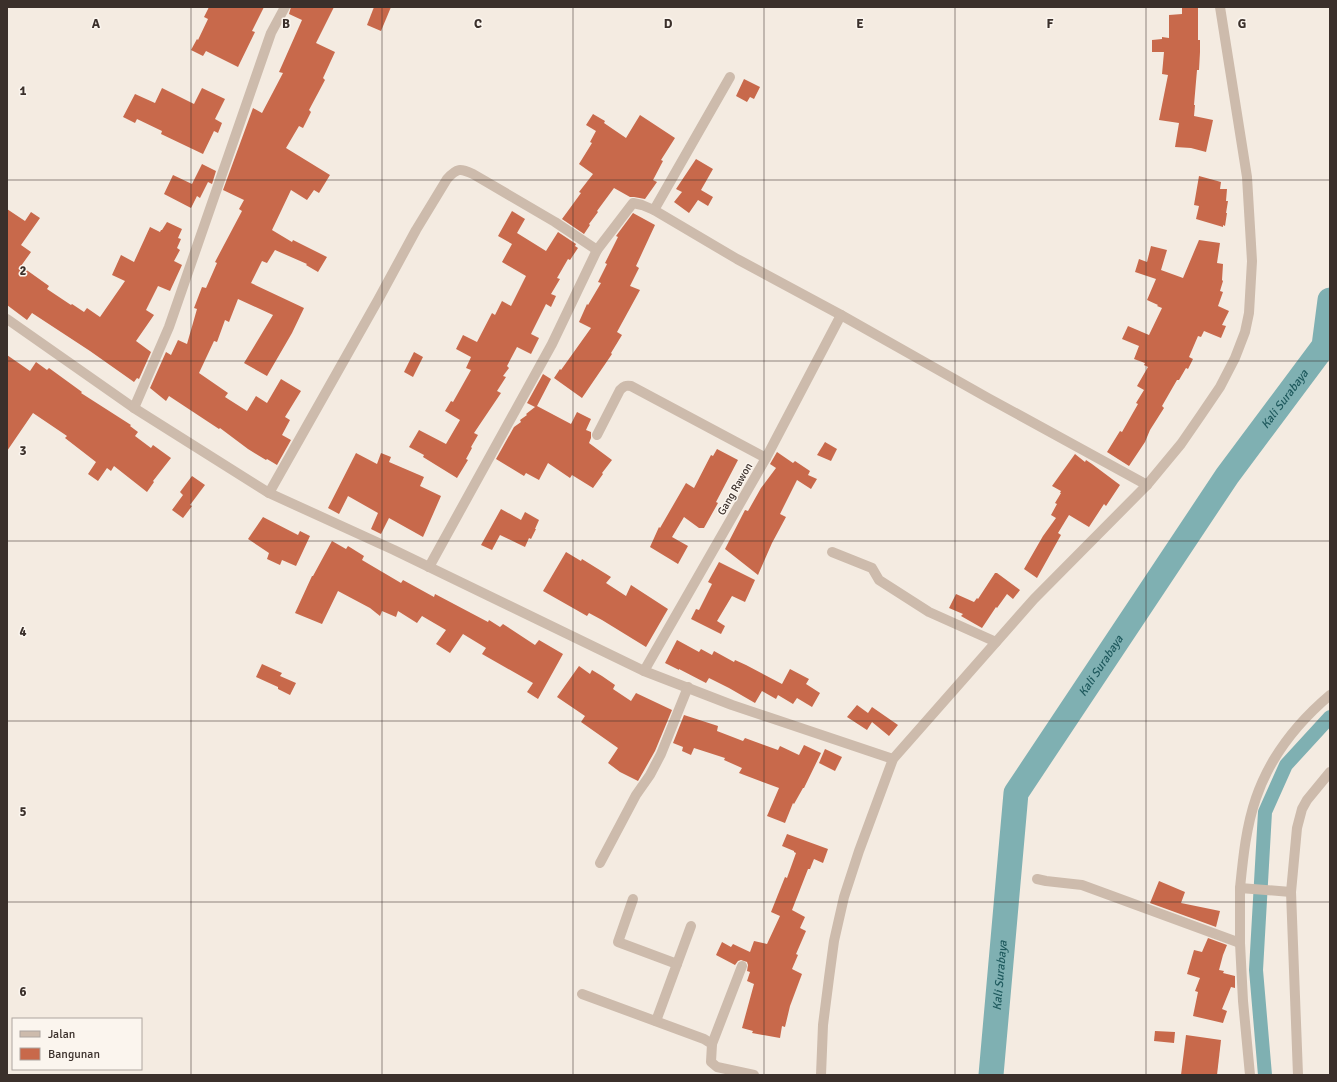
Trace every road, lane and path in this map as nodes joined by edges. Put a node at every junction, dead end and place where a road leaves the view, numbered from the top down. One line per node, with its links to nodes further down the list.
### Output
1 (285, 7): 8 (street)
2 (1220, 7): 11 (street)
3 (730, 77): 4 (street)
4 (654, 210): 5 (street); 6 (street)
5 (597, 250): 12 (street); 14 (street)
6 (841, 315): 10 (street, Gang Rawon); 11 (street)
7 (7, 319): 8 (street)
8 (134, 408): 12 (street)
9 (597, 435): 10 (street)
10 (766, 458): 16 (street, Gang Rawon)
11 (1147, 485): 15 (street)
12 (269, 493): 14 (street)
13 (832, 552): 15 (street)
14 (429, 567): 16 (street)
15 (996, 642): 19 (street)
16 (644, 671): 17 (street)
17 (688, 687): 19 (street); 21 (street)
18 (1330, 695): 23 (street)
19 (893, 759): 34 (street)
20 (1330, 772): 24 (street)
21 (600, 863)
22 (1037, 879): 27 (street)
23 (1240, 888): 24 (street); 27 (street)
24 (1286, 892): 36 (street)
25 (633, 900): 28 (street)
26 (691, 926): 28 (street)
27 (1240, 943): 35 (street)
28 (677, 964): 31 (street)
29 (742, 966): 32 (street)
30 (582, 994): 31 (street)
31 (656, 1021): 32 (street)
32 (712, 1044): 33 (street)
33 (754, 1075)
34 (821, 1075)
35 (1250, 1075)
36 (1298, 1075)

